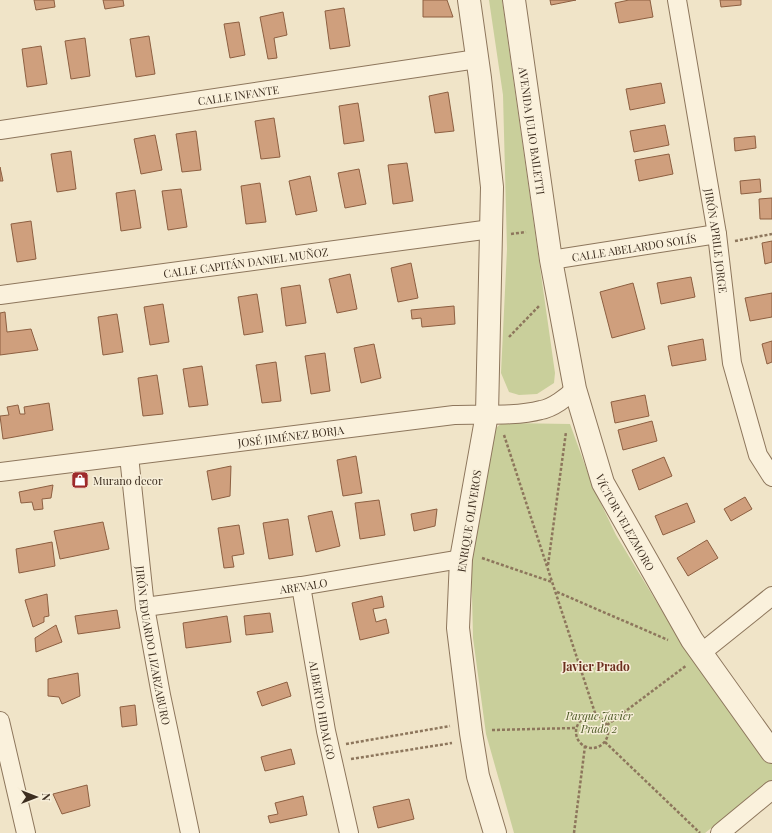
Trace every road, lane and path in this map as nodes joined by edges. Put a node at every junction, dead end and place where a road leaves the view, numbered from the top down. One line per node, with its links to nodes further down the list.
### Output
1 (469, 0): 4 (street)
2 (514, 0): 6 (street, AVENIDA JULIO BAILETTI)
3 (677, 0): 9 (street, JIRÓN APRILE JORGE)
4 (477, 59): 5 (street, CALLE INFANTE); 7 (street)
5 (0, 130)
6 (547, 230): 7 (path); 10 (street, AVENIDA JULIO BAILETTI)
7 (490, 233): 12 (street, CALLE CAPITÁN DANIEL MUÑOZ); 13 (street, ENRIQUE OLIVEROS)
8 (772, 234): 9 (path)
9 (718, 239): 10 (street, CALLE ABELARDO SOLÍS); 19 (street, JIRÓN APRILE JORGE)
10 (551, 260): 11 (street, VÍCTOR VELEZMORO)
11 (556, 289): 13 (path); 14 (street, VÍCTOR VELEZMORO)
12 (0, 295)
13 (488, 358): 15 (street, ENRIQUE OLIVEROS)
14 (575, 389): 15 (street, JOSÉ JIMÉNEZ BORJA); 27 (street, VÍCTOR VELEZMORO)
15 (492, 414): 17 (street, JOSÉ JIMÉNEZ BORJA); 20 (street, ENRIQUE OLIVEROS); 21 (path)
16 (567, 427): 21 (path)
17 (129, 456): 18 (street, JOSÉ JIMÉNEZ BORJA); 26 (street, JIRÓN EDUARDO LIZARZABURO)
18 (0, 472)
19 (772, 477)
20 (471, 558): 22 (path); 23 (street, AREVALO); 44 (street, ENRIQUE OLIVEROS)
21 (548, 568): 22 (path)
22 (552, 582): 24 (path)
23 (301, 586): 26 (street, AREVALO); 43 (street, ALBERTO HIDALGO)
24 (556, 592): 27 (path); 28 (path)
25 (772, 596): 27 (street)
26 (145, 607): 42 (street, JIRÓN EDUARDO LIZARZABURO)
27 (697, 646): 30 (path); 38 (street, VÍCTOR VELEZMORO)
28 (596, 716): 30 (path); 32 (path)
29 (0, 721): 41 (street)
30 (607, 725): 35 (path)
31 (451, 726): 36 (path)
32 (576, 728): 33 (path); 37 (path)
33 (492, 730)
34 (453, 742): 39 (path)
35 (605, 742): 37 (path); 46 (path)
36 (346, 744)
37 (585, 746): 45 (path)
38 (772, 752)
39 (348, 759)
40 (772, 790): 47 (street)
41 (26, 833)
42 (190, 833)
43 (349, 833)
44 (495, 833)
45 (574, 833)
46 (700, 833)
47 (720, 833)

